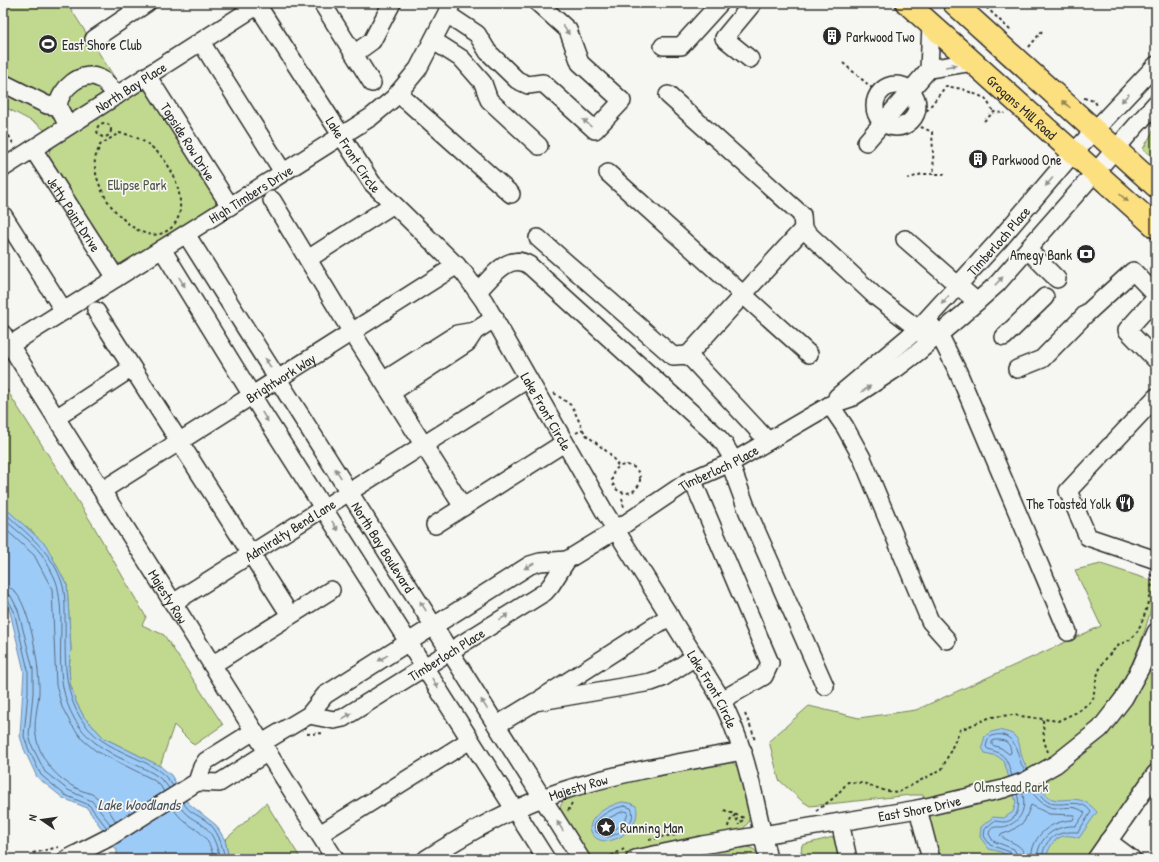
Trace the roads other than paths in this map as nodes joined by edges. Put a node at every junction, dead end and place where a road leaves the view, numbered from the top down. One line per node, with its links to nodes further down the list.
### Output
1 (322, 3): 16 (street)
2 (538, 3): 10 (street, one-way to 10)
3 (720, 3): 15 (street)
4 (753, 3): 17 (street)
5 (907, 3): 11 (main road, Grogans Mill Road)
6 (954, 3): 32 (main road, one-way to 6)
7 (257, 4): 14 (street, North Bay Place); 33 (street, Lake Front Circle)
8 (390, 4): 16 (street)
9 (137, 6): 12 (street)
10 (449, 8): 13 (street, High Timbers Drive)
11 (931, 25): 18 (main road, Grogans Mill Road); 20 (street)
12 (94, 39)
13 (434, 41): 25 (street, High Timbers Drive); 35 (street)
14 (201, 42): 21 (street, North Bay Place); 40 (street)
15 (663, 46)
16 (354, 54): 23 (street)
17 (750, 59)
18 (973, 62): 20 (street, one-way to 18); 38 (main road, Grogans Mill Road)
19 (1156, 65): 32 (street, Timberloch Place, one-way to 32)
20 (929, 69): 24 (street)
21 (148, 77): 27 (street, North Bay Place); 47 (street, Topside Row Drive)
22 (3, 83): 29 (street)
23 (372, 83)
24 (910, 91): 30 (street); 30 (street); 30 (street)
25 (398, 93): 33 (street, High Timbers Drive); 44 (street)
26 (668, 95): 50 (street)
27 (116, 96): 29 (street); 31 (street, North Bay Place)
28 (1156, 103): 37 (street, Timberloch Place)
29 (58, 106): 31 (street)
30 (883, 122): 34 (street)
31 (68, 126): 36 (street, North Bay Place)
32 (1095, 130): 37 (main road); 38 (street, Timberloch Place)
33 (341, 137): 40 (street, High Timbers Drive); 46 (street, Lake Front Circle)
34 (866, 142)
35 (539, 146)
36 (33, 149): 39 (street, North Bay Place); 58 (street, Jetty Point Drive)
37 (1115, 149): 41 (street, Timberloch Place); 43 (main road)
38 (1074, 152): 41 (main road, Grogans Mill Road); 60 (street, Timberloch Place, one-way to 60)
39 (3, 168)
40 (283, 172): 47 (street, High Timbers Drive)
41 (1095, 172): 49 (main road, Grogans Mill Road, one-way to 49); 55 (street, Timberloch Place)
42 (608, 173): 62 (street)
43 (1156, 186)
44 (511, 194)
45 (272, 200): 56 (street)
46 (392, 205): 56 (street); 57 (street, Lake Front Circle)
47 (230, 206): 51 (street, High Timbers Drive)
48 (3, 215): 67 (street)
49 (1156, 227)
50 (803, 229): 62 (street); 70 (street)
51 (186, 234): 54 (street, High Timbers Drive); 80 (street, North Bay Boulevard, one-way to 51)
52 (538, 238): 76 (street)
53 (905, 239): 60 (street)
54 (162, 249): 58 (street, High Timbers Drive); 83 (street, one-way to 83)
55 (1028, 250): 59 (street); 66 (street, Timberloch Place, one-way to 55)
56 (308, 259): 71 (street)
57 (457, 265): 61 (street, Lake Front Circle); 71 (street, Brightwork Way)
58 (116, 278): 67 (street, High Timbers Drive)
59 (1057, 279)
60 (957, 285): 66 (street); 70 (street, Timberloch Place, one-way to 70)
61 (478, 291): 69 (street, Lake Front Circle); 91 (street)
62 (743, 294): 75 (street); 76 (street)
63 (1156, 295): 79 (street)
64 (1045, 297): 72 (street)
65 (1156, 298): 77 (street)
66 (977, 302): 73 (street, Timberloch Place)
67 (64, 311): 74 (street, High Timbers Drive)
68 (96, 312): 78 (street)
69 (495, 318): 81 (street, Lake Front Circle); 82 (street)
70 (922, 325): 73 (street); 85 (street, Timberloch Place)
71 (352, 332): 80 (street, Brightwork Way); 82 (street)
72 (1004, 337)
73 (934, 338): 85 (street, Timberloch Place, one-way to 73); 107 (street)
74 (7, 340): 86 (street, Majesty Row)
75 (809, 354)
76 (688, 355): 88 (street)
77 (1156, 360)
78 (132, 368): 86 (street); 89 (street)
79 (1017, 369)
80 (278, 379): 83 (street, Brightwork Way); 94 (street, North Bay Boulevard, one-way to 80)
81 (528, 379): 87 (street, Lake Front Circle); 90 (street, Admiralty Bend Lane)
82 (387, 387): 90 (street)
83 (252, 396): 89 (street, Brightwork Way); 96 (street, one-way to 96)
84 (1156, 397): 101 (street)
85 (830, 405): 88 (street, Timberloch Place); 109 (street)
86 (56, 418): 93 (street, Majesty Row)
87 (570, 438): 95 (street); 98 (street, Lake Front Circle)
88 (768, 441): 91 (street, Timberloch Place)
89 (179, 442): 93 (street, Brightwork Way); 99 (street)
90 (423, 444): 94 (street, Admiralty Bend Lane); 95 (street)
91 (732, 462): 92 (street, Timberloch Place); 115 (street)
92 (692, 479): 98 (street, Timberloch Place); 116 (street)
93 (103, 490): 103 (street, Majesty Row)
94 (350, 491): 96 (street, Admiralty Bend Lane); 106 (street, North Bay Boulevard, one-way to 94)
95 (463, 507): 97 (street)
96 (323, 508): 99 (street, Admiralty Bend Lane); 110 (street, one-way to 110)
97 (435, 525)
98 (616, 530): 100 (street, Timberloch Place); 105 (street, Lake Front Circle)
99 (250, 553): 103 (street, Admiralty Bend Lane); 104 (street)
100 (567, 560): 106 (street, Timberloch Place, one-way to 106); 111 (street, Timberloch Place, one-way to 100)
101 (1156, 560)
102 (331, 590): 104 (street)
103 (173, 603): 113 (street, Majesty Row)
104 (290, 615): 113 (street)
105 (670, 616): 112 (street, Lake Front Circle); 117 (street)
106 (435, 625): 110 (street, Timberloch Place); 111 (street, North Bay Boulevard)
107 (1068, 632)
108 (1156, 632): 128 (street, East Shore Drive)
109 (947, 640)
110 (408, 642): 114 (street); 118 (street, Timberloch Place, one-way to 118)
111 (450, 651): 114 (street, Timberloch Place); 119 (street, North Bay Boulevard, one-way to 111)
112 (695, 657): 116 (street, Lake Front Circle); 117 (street)
113 (212, 664): 121 (street, Majesty Row)
114 (424, 667): 118 (street, Timberloch Place, one-way to 114); 120 (street, one-way to 120)
115 (825, 686)
116 (722, 700): 123 (street, Lake Front Circle)
117 (535, 702): 119 (street)
118 (309, 715): 121 (street, Timberloch Place)
119 (497, 725): 127 (street, North Bay Boulevard)
120 (470, 740): 129 (street); 131 (street)
121 (261, 742): 122 (street, Timberloch Place); 124 (street, Timberloch Place); 131 (street, Majesty Row)
122 (222, 751): 124 (street); 126 (street, Timberloch Place)
123 (743, 751): 127 (street, Majesty Row); 132 (street, Lake Front Circle)
124 (235, 773): 126 (street, Timberloch Place)
125 (1156, 773): 133 (street)
126 (190, 787): 135 (street)
127 (543, 798): 129 (street, Majesty Row); 139 (street, North Bay Boulevard, one-way to 127)
128 (918, 809): 130 (street, East Shore Drive); 143 (street)
129 (514, 811): 137 (street, Majesty Row); 138 (street)
130 (840, 822): 132 (street, East Shore Drive); 142 (street)
131 (320, 834): 136 (street, Majesty Row)
132 (763, 835): 134 (street, East Shore Drive); 141 (street, Lake Front Circle)
133 (1108, 842): 144 (street); 145 (street)
134 (703, 852): 140 (street, East Shore Drive)
135 (67, 859)
136 (335, 859)
137 (426, 859)
138 (546, 859)
139 (581, 859)
140 (635, 859)
141 (768, 859)
142 (848, 859)
143 (931, 859)
144 (1096, 859)
145 (1132, 859)

